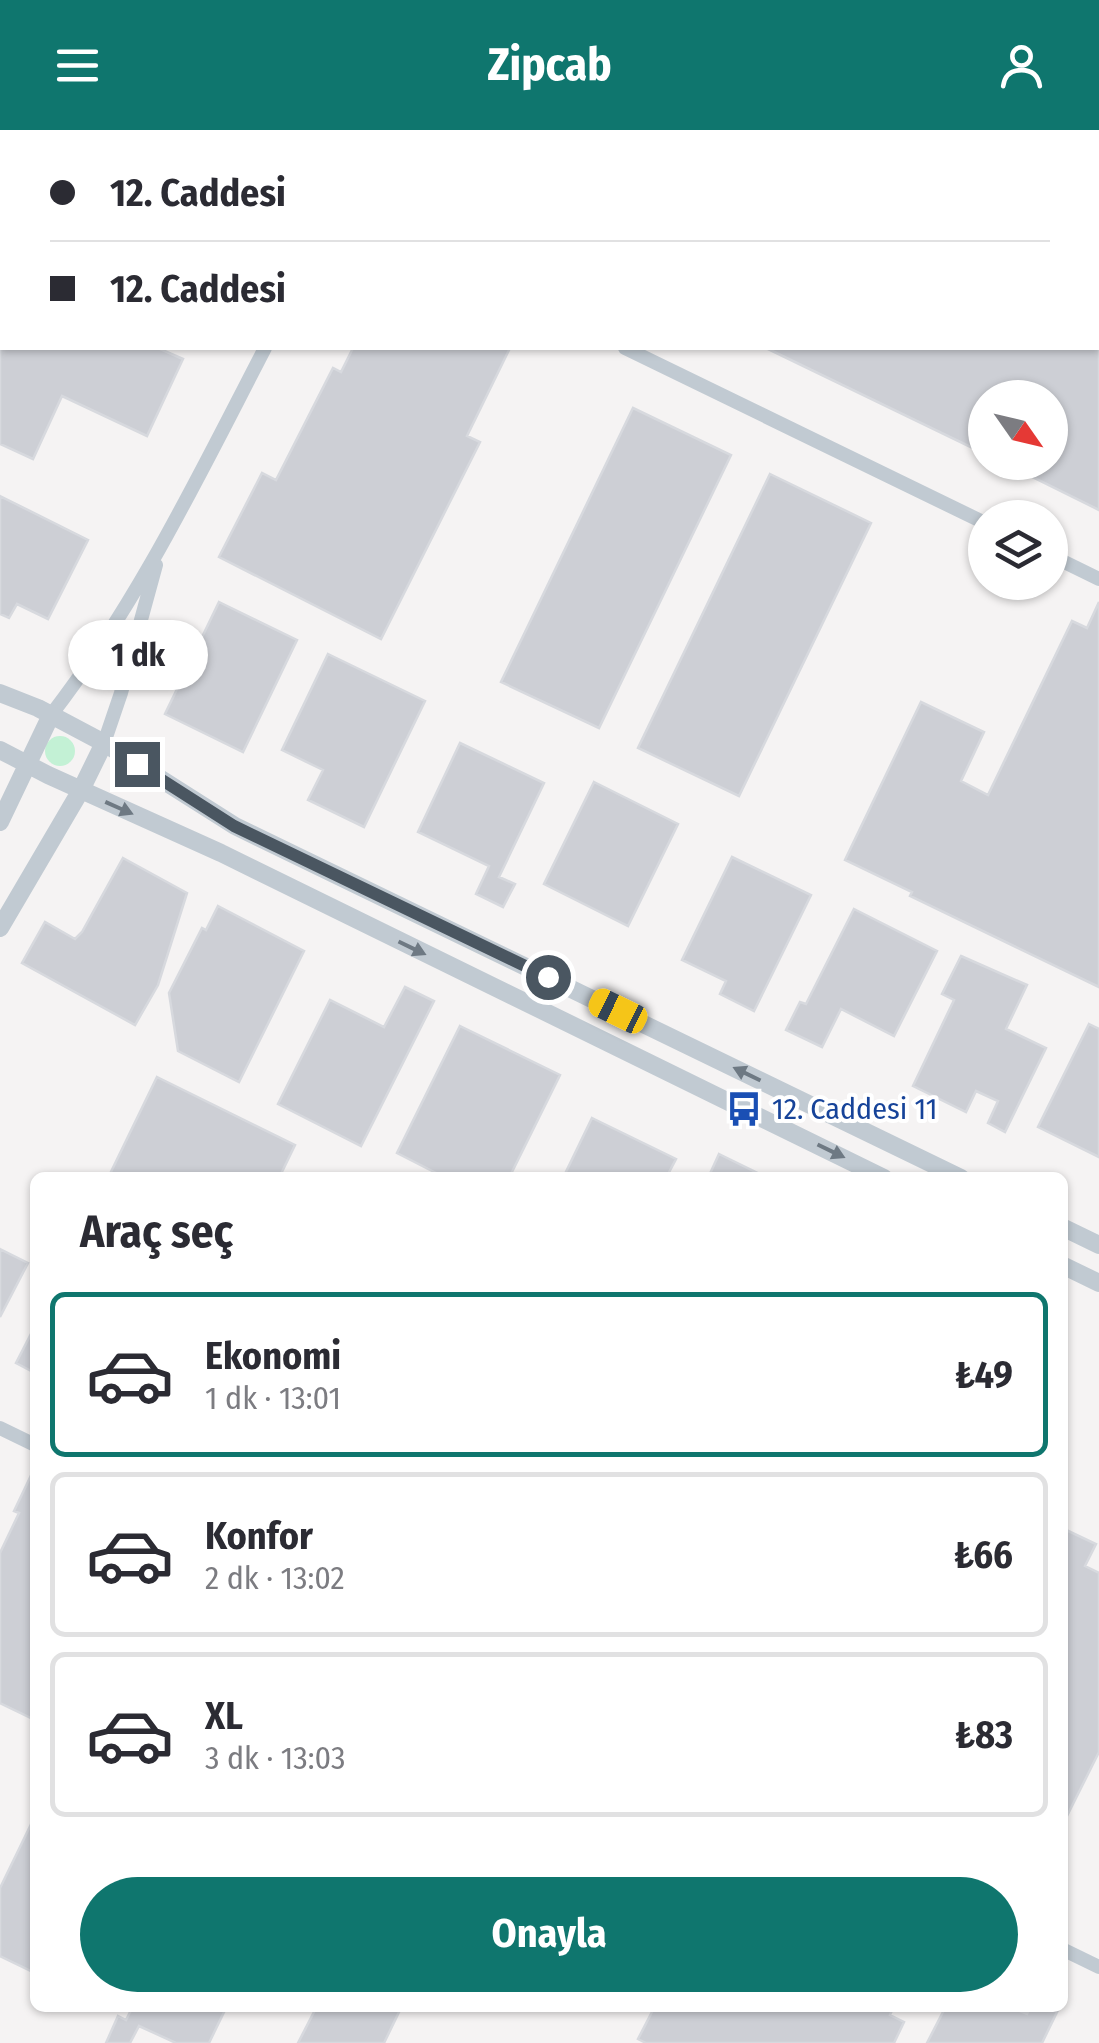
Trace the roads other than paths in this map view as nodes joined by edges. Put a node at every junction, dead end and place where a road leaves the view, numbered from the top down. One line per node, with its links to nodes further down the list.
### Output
1 (264, 350): 4 (street)
2 (630, 350): 3 (street)
3 (968, 515)
4 (160, 550): 8 (street); 9 (street)
5 (1068, 564): 6 (street)
6 (1099, 579)
7 (0, 693): 8 (street)
8 (51, 715): 9 (street); 11 (street)
9 (104, 743): 12 (street); 16 (street, one-way to 9)
10 (0, 750): 11 (street)
11 (26, 764): 12 (street); 13 (street)
12 (81, 790): 14 (street); 15 (street, one-way to 15)
13 (0, 822)
14 (0, 928)
15 (872, 1172)
16 (949, 1172)
17 (1068, 1230): 18 (street)
18 (1099, 1244)
19 (1068, 1268): 20 (street)
20 (1099, 1283)
21 (0, 1428): 22 (street)
22 (30, 1443)
23 (1068, 1952): 24 (street)
24 (1099, 1967)

